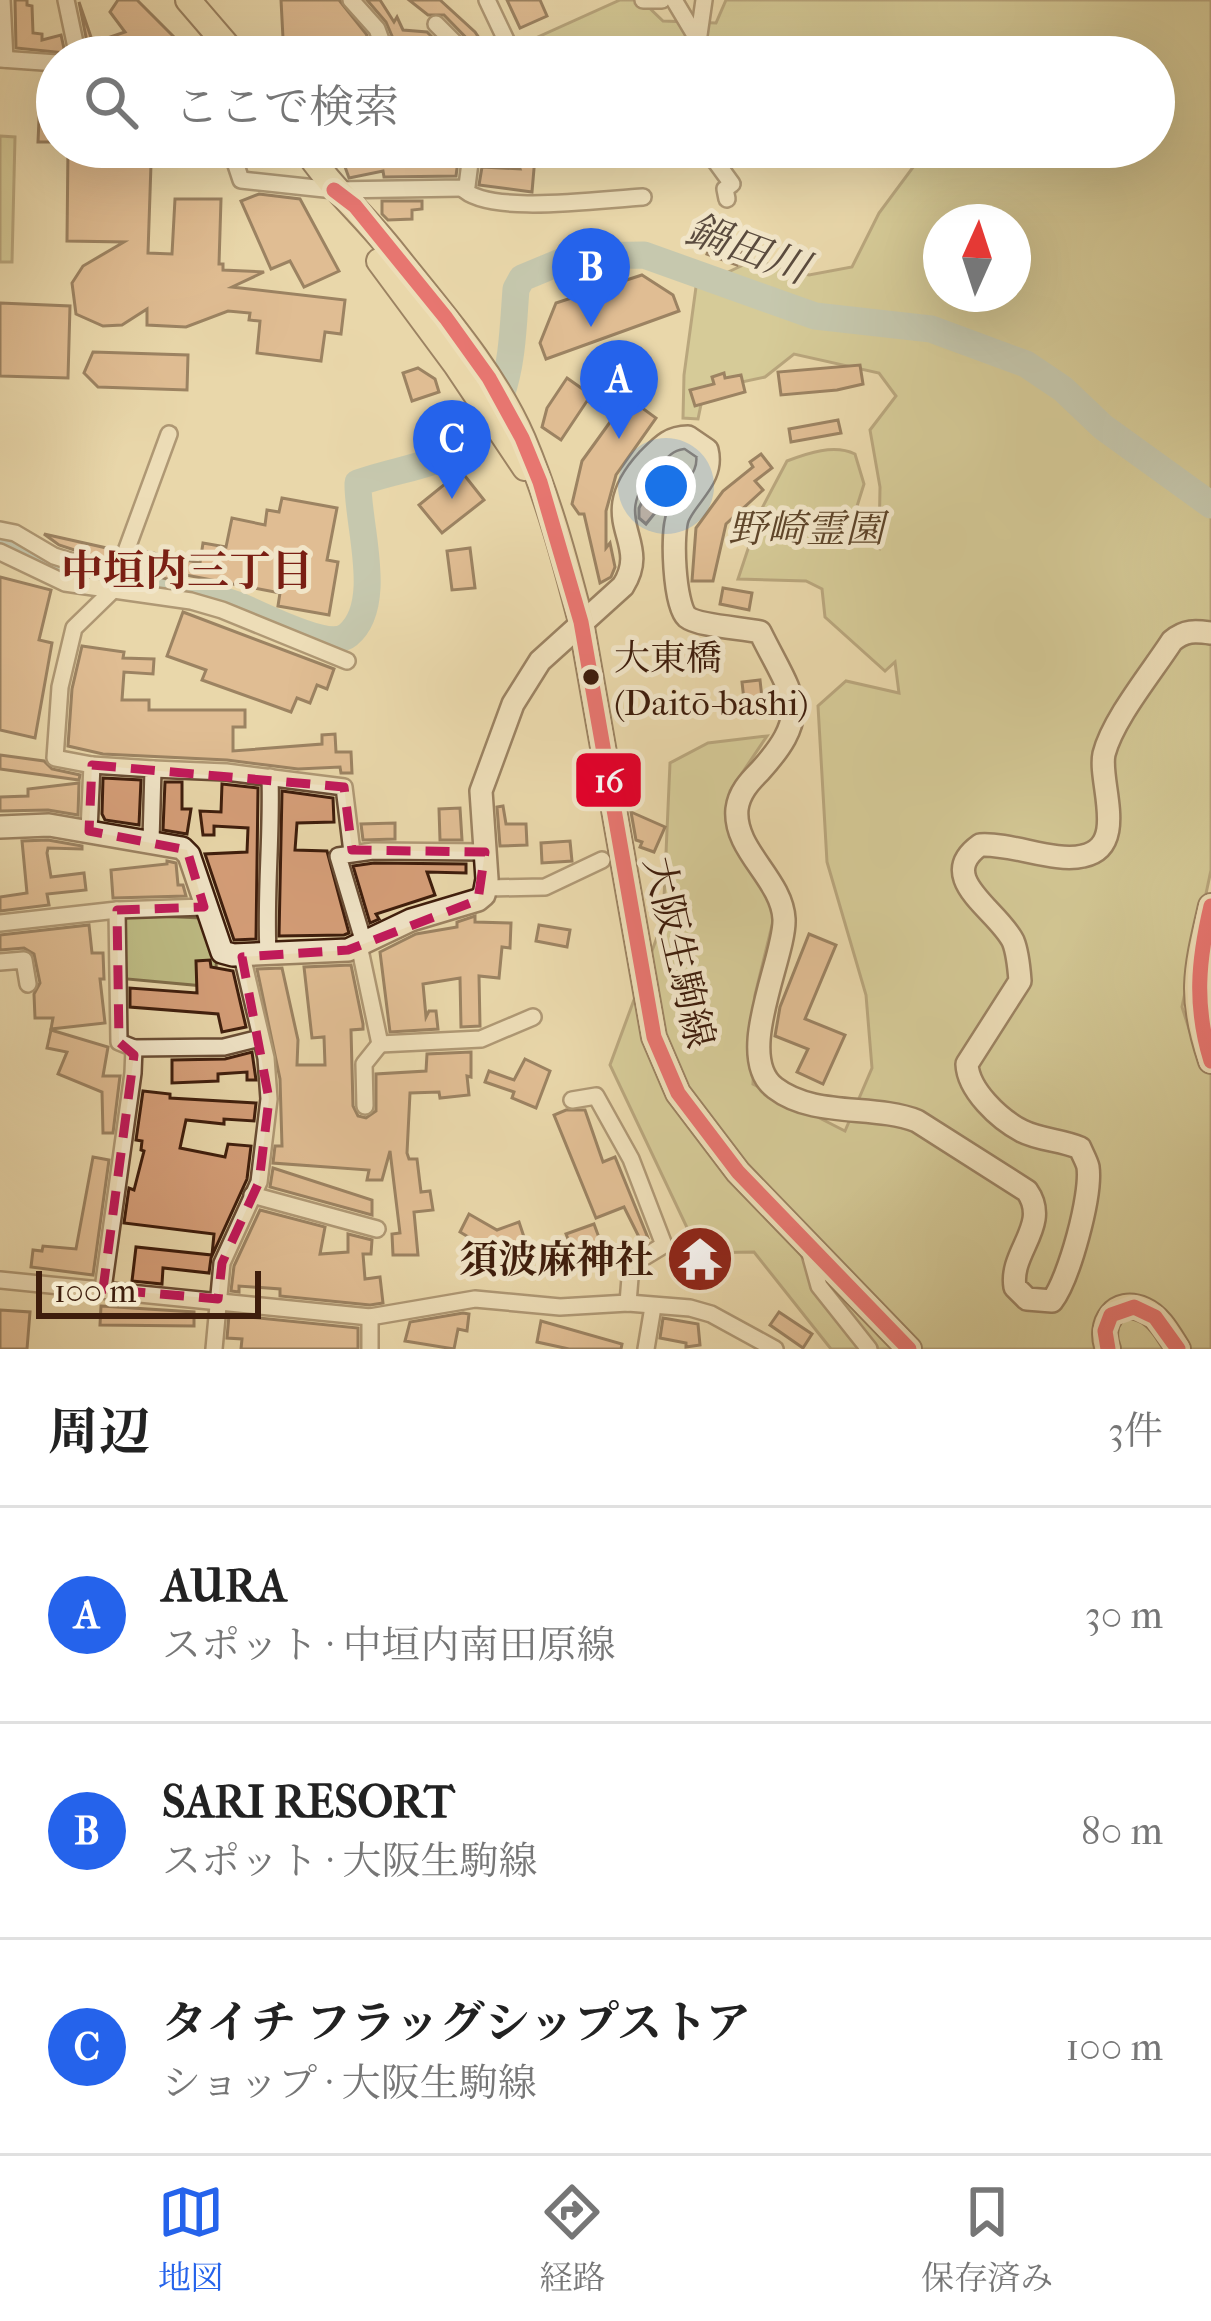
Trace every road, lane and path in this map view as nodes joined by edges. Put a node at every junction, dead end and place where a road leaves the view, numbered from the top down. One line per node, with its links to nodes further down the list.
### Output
1 (2, 0): 18 (street)
2 (66, 0): 11 (street)
3 (188, 0): 12 (main road)
4 (350, 0): 13 (street)
5 (487, 0): 15 (street)
6 (643, 0): 7 (street)
7 (662, 0)
8 (674, 0): 16 (street)
9 (704, 0): 17 (street)
10 (436, 24): 14 (street)
11 (74, 36)
12 (212, 36)
13 (380, 36)
14 (447, 36)
15 (504, 36)
16 (694, 36)
17 (703, 36)
18 (2, 59): 19 (street)
19 (36, 61)
20 (237, 168): 25 (street)
21 (319, 168): 25 (main road, 大阪生駒線)
22 (469, 168): 24 (street)
23 (721, 168): 27 (street)
24 (462, 188): 25 (street); 26 (street)
25 (334, 190): 32 (main road, 大阪生駒線)
26 (643, 197)
27 (727, 199)
28 (169, 434): 31 (street)
29 (0, 530): 31 (street)
30 (0, 552): 31 (street)
31 (112, 584): 34 (street); 35 (street)
32 (581, 622): 33 (main road); 42 (main road); 63 (main road, 大阪生駒線)
33 (1211, 633)
34 (347, 661)
35 (92, 765): 36 (street); 39 (street)
36 (153, 769): 37 (street); 40 (street)
37 (269, 777): 41 (street); 50 (street)
38 (0, 827): 39 (main road)
39 (89, 831): 40 (main road)
40 (151, 841): 46 (main road)
41 (352, 852): 42 (street); 49 (street)
42 (485, 852): 44 (main road)
43 (602, 860): 44 (street)
44 (487, 888): 49 (main road)
45 (1211, 906): 58 (main road)
46 (204, 907): 47 (street); 51 (main road)
47 (117, 910): 48 (street); 57 (street)
48 (0, 922)
49 (362, 944): 50 (main road); 56 (street)
50 (268, 953): 51 (main road)
51 (242, 956): 55 (street)
52 (0, 962): 53 (street)
53 (28, 984)
54 (533, 1017): 56 (street)
55 (260, 1038): 57 (street); 61 (street)
56 (380, 1044): 60 (street)
57 (134, 1048): 65 (street)
58 (1210, 1059)
59 (572, 1100): 67 (street)
60 (364, 1106)
61 (252, 1195): 62 (street); 66 (street)
62 (377, 1229)
63 (808, 1247): 74 (street); 75 (main road, 大阪生駒線)
64 (0, 1280): 65 (street)
65 (103, 1288): 66 (street)
66 (218, 1299): 69 (street); 70 (street)
67 (628, 1303): 68 (street); 69 (street)
68 (653, 1307): 72 (street); 73 (street)
69 (370, 1317): 71 (street)
70 (214, 1349)
71 (370, 1349)
72 (646, 1349)
73 (776, 1349)
74 (869, 1349)
75 (909, 1349)
76 (1108, 1349): 77 (main road)
77 (1178, 1349)

